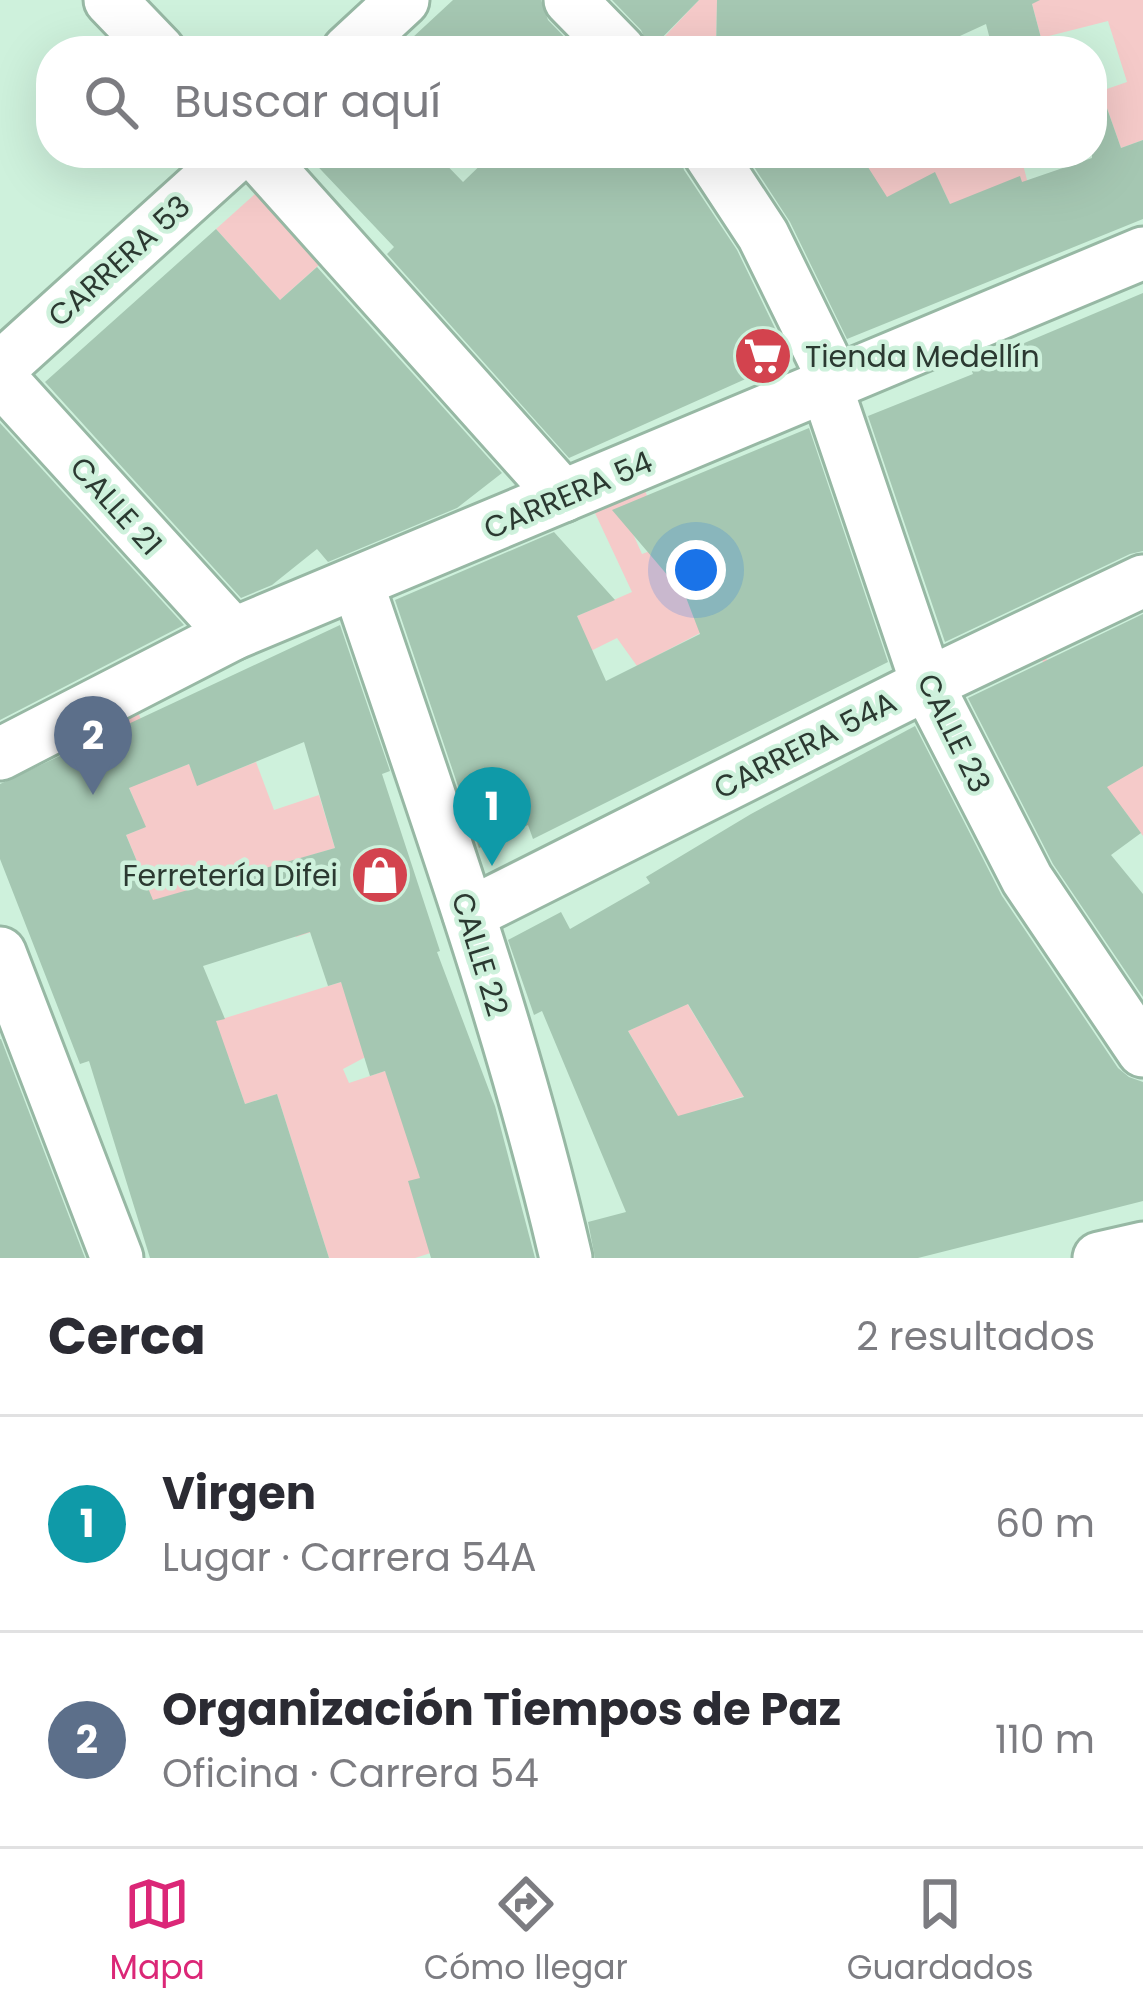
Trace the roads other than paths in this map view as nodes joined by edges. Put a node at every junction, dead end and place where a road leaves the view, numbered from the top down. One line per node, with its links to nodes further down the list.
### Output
1 (110, 0): 4 (street)
2 (403, 0): 5 (street)
3 (570, 0): 6 (street)
4 (145, 36)
5 (364, 36)
6 (605, 36)
7 (221, 168): 11 (street, CARRERA 53)
8 (269, 168): 14 (street)
9 (720, 168): 13 (street, CALLE 23)
10 (1143, 253): 13 (street, CARRERA 54)
11 (0, 368)
12 (0, 378): 17 (street, CALLE 21)
13 (831, 384): 14 (street, CARRERA 54); 18 (street, CALLE 23)
14 (563, 496): 16 (street, CARRERA 54)
15 (1143, 580): 18 (street, CARRERA 54A)
16 (358, 585): 17 (street, CARRERA 54); 20 (street, CALLE 22)
17 (232, 634): 19 (street, CARRERA 54)
18 (927, 684): 20 (street, CARRERA 54A); 22 (street, CALLE 23)
19 (0, 754)
20 (469, 914): 25 (street, CALLE 22)
21 (0, 953): 24 (street)
22 (1142, 1048)
23 (1143, 1248): 26 (street)
24 (117, 1258)
25 (566, 1258)
26 (1099, 1258)

